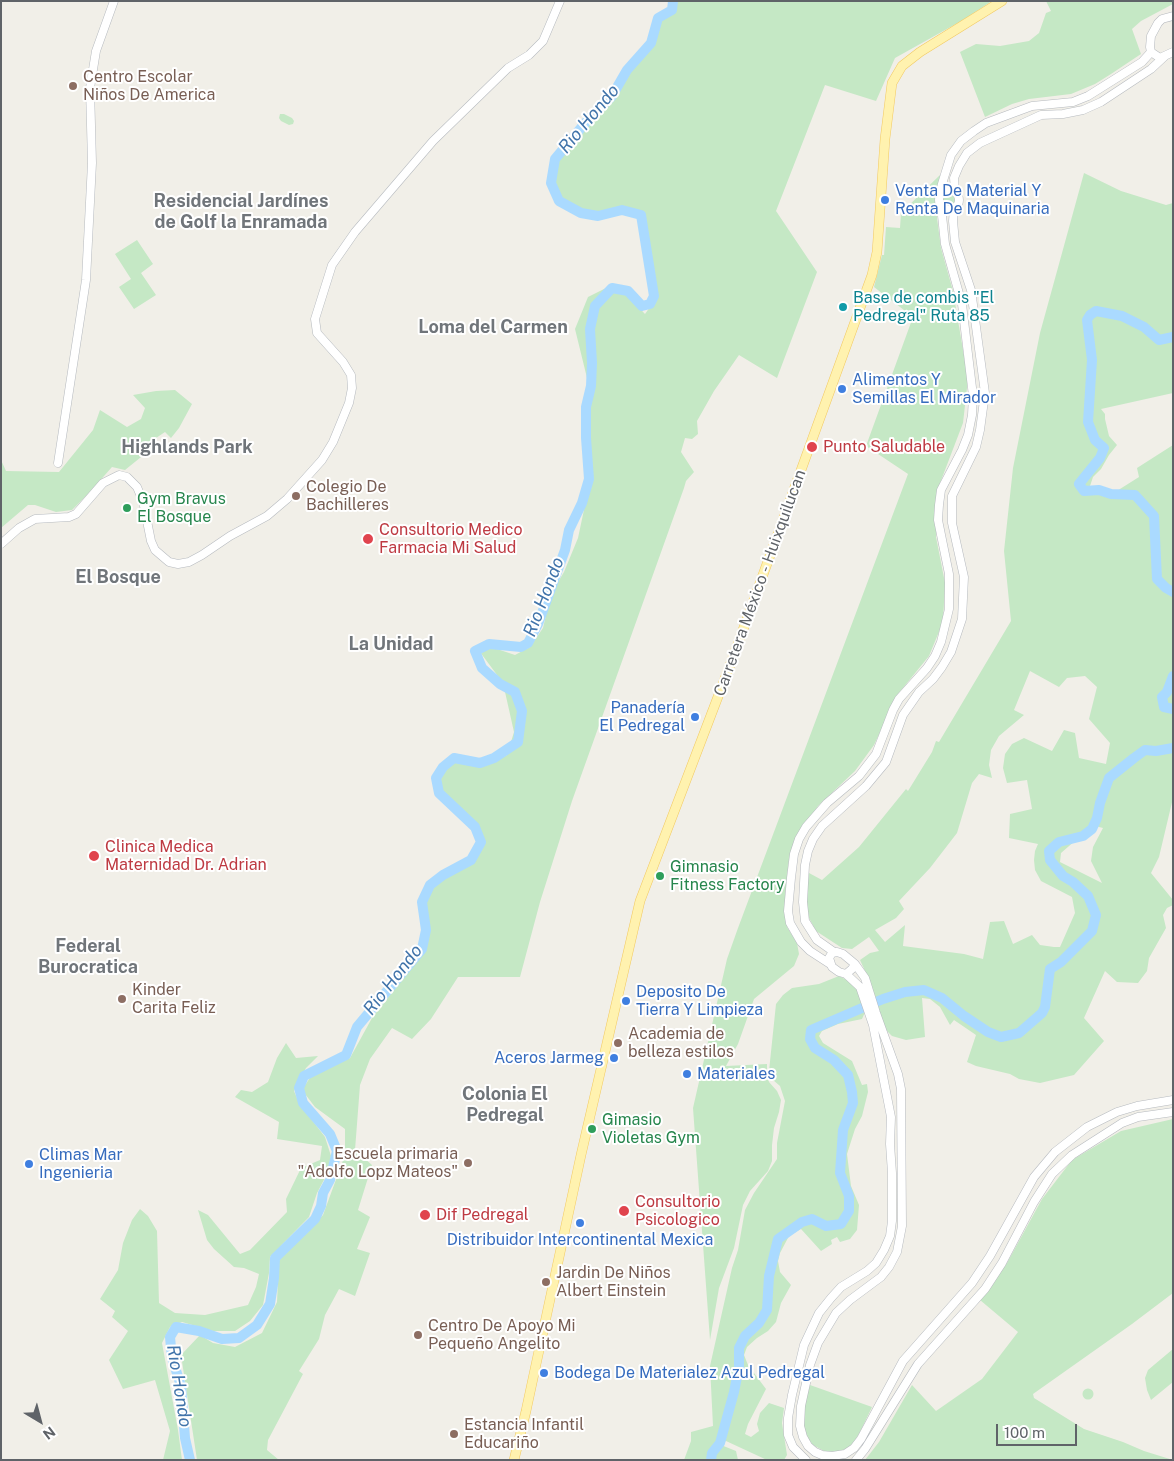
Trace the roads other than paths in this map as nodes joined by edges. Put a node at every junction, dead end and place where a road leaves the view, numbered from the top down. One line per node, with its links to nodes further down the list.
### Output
1 (560, 1): 13 (street)
2 (1002, 1): 22 (main road, Carretera México - Huixquilucan)
3 (113, 4): 12 (street)
4 (1173, 16): 5 (street)
5 (1151, 52): 7 (street); 9 (street)
6 (1173, 52): 7 (street)
7 (1165, 56): 8 (street)
8 (954, 191): 9 (street); 11 (street)
9 (939, 196): 10 (street)
10 (941, 206): 11 (street); 15 (street)
11 (954, 209): 14 (street)
12 (58, 463)
13 (1, 544)
14 (834, 952): 15 (street); 16 (street)
15 (830, 964): 17 (street)
16 (855, 964): 17 (street); 18 (street)
17 (846, 974): 18 (street)
18 (863, 987): 19 (street)
19 (873, 1014): 20 (street); 23 (street)
20 (1173, 1100)
21 (1173, 1112): 24 (street)
22 (514, 1460)
23 (806, 1460)
24 (856, 1460)

